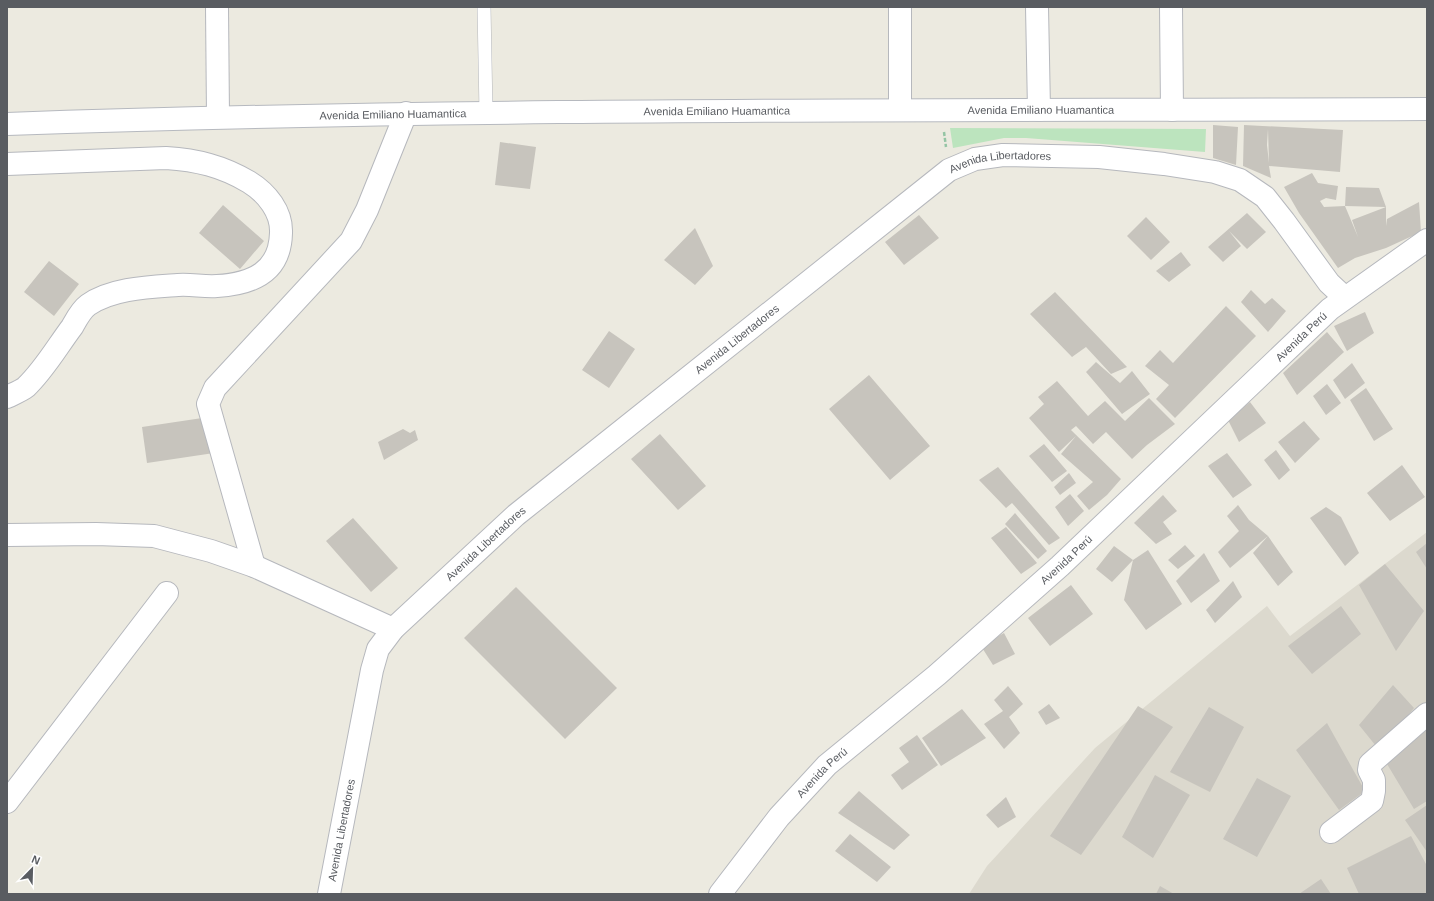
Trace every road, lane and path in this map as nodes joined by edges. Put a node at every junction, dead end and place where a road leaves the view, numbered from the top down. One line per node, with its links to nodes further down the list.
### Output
1 (217, 7): 13 (street)
2 (484, 7): 11 (lane)
3 (900, 7): 6 (street)
4 (1037, 7): 9 (street)
5 (1171, 7): 10 (street)
6 (900, 109): 8 (street, Avenida Emiliano Huamantica); 11 (street, Avenida Emiliano Huamantica)
7 (1427, 109): 10 (street, Avenida Emiliano Huamantica)
8 (941, 110): 9 (street, Avenida Emiliano Huamantica); 16 (path)
9 (1039, 110): 10 (street, Avenida Emiliano Huamantica)
10 (1172, 110)
11 (486, 112): 12 (street, Avenida Emiliano Huamantica)
12 (406, 113): 13 (street, Avenida Emiliano Huamantica); 21 (street)
13 (218, 117): 14 (street, Avenida Emiliano Huamantica)
14 (7, 124)
15 (7, 164): 19 (street)
16 (948, 170): 18 (street, Avenida Libertadores); 23 (street, Avenida Libertadores)
17 (1427, 240): 18 (street, Avenida Perú)
18 (1344, 298): 28 (street, Avenida Perú)
19 (7, 397)
20 (7, 535): 21 (street)
21 (254, 566): 23 (street)
22 (167, 594): 25 (street)
23 (392, 629): 27 (street, Avenida Libertadores)
24 (1427, 714): 26 (street)
25 (7, 802)
26 (1331, 832)
27 (329, 894)
28 (720, 894)

